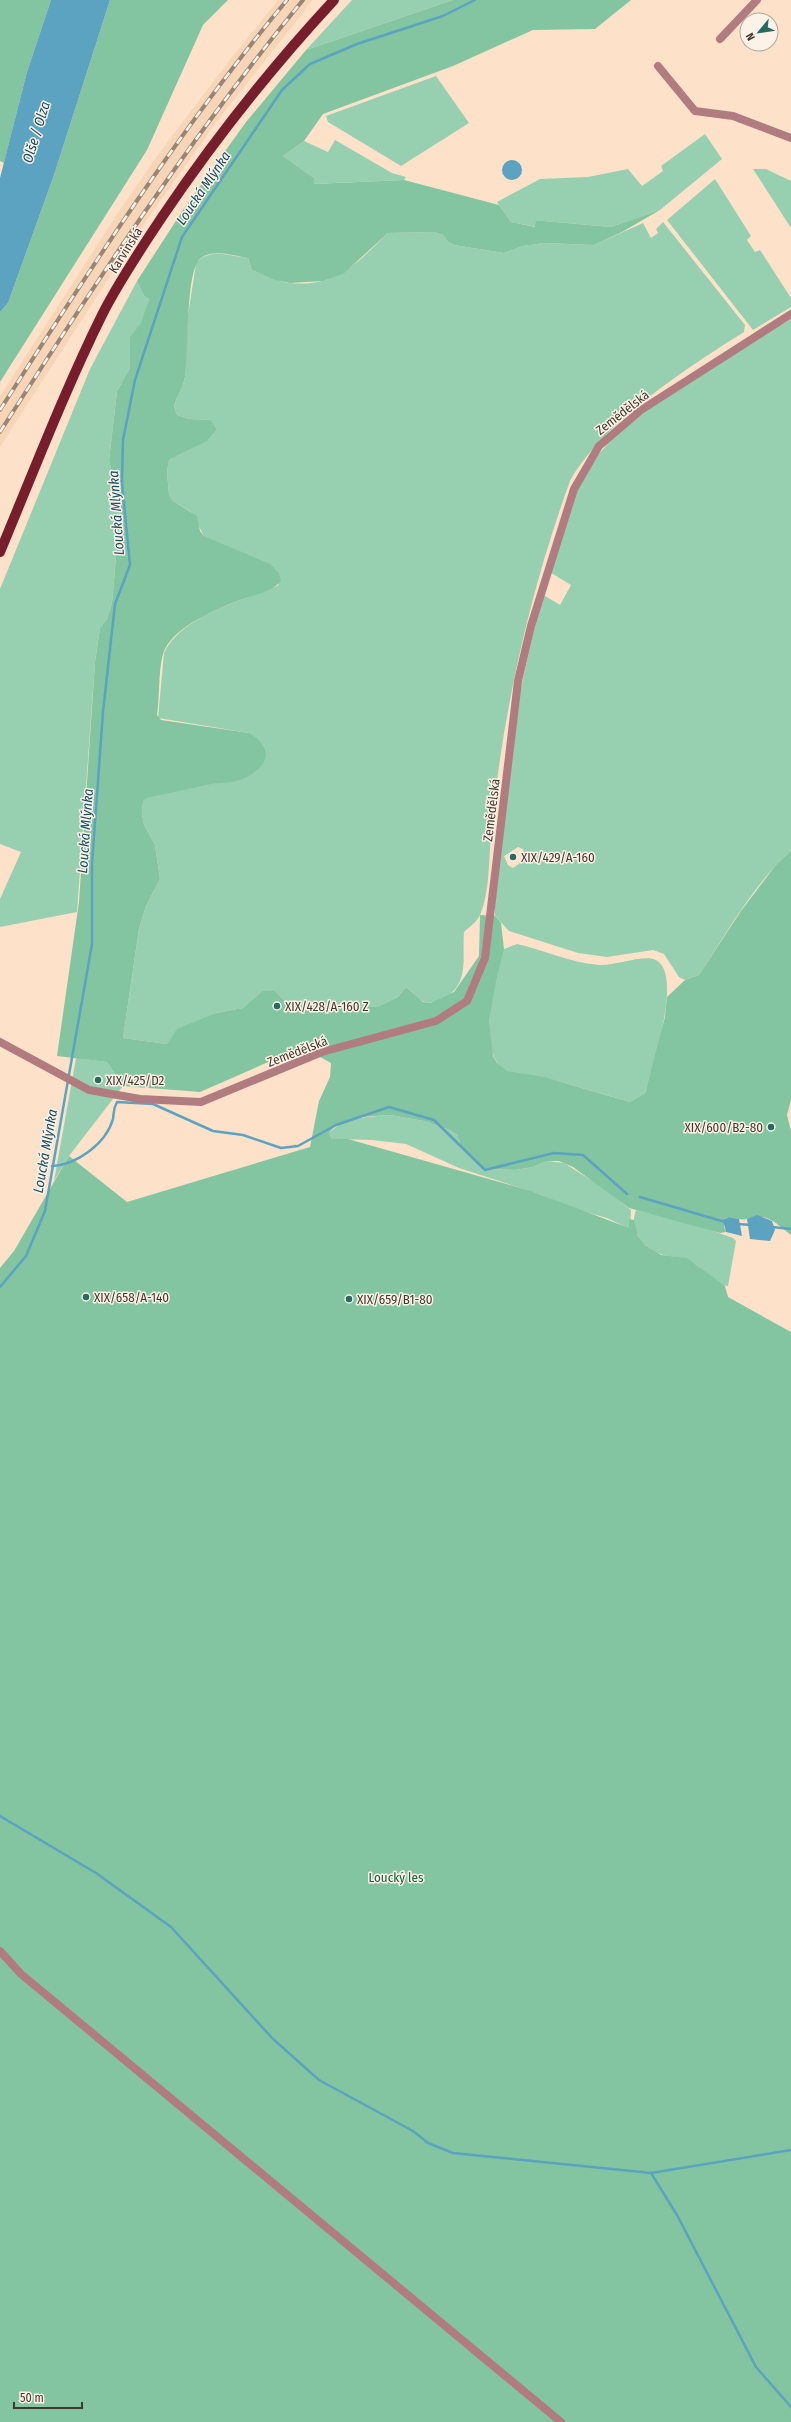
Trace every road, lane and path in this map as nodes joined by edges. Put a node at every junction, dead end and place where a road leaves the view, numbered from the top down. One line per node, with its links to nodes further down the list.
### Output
1 (334, 0): 7 (main road, Karvinská)
2 (757, 0): 3 (street)
3 (720, 39)
4 (658, 66): 5 (street)
5 (791, 138)
6 (791, 314): 8 (street, Zemědělská)
7 (0, 552)
8 (0, 1042)
9 (0, 1952): 10 (street)
10 (561, 2422)

